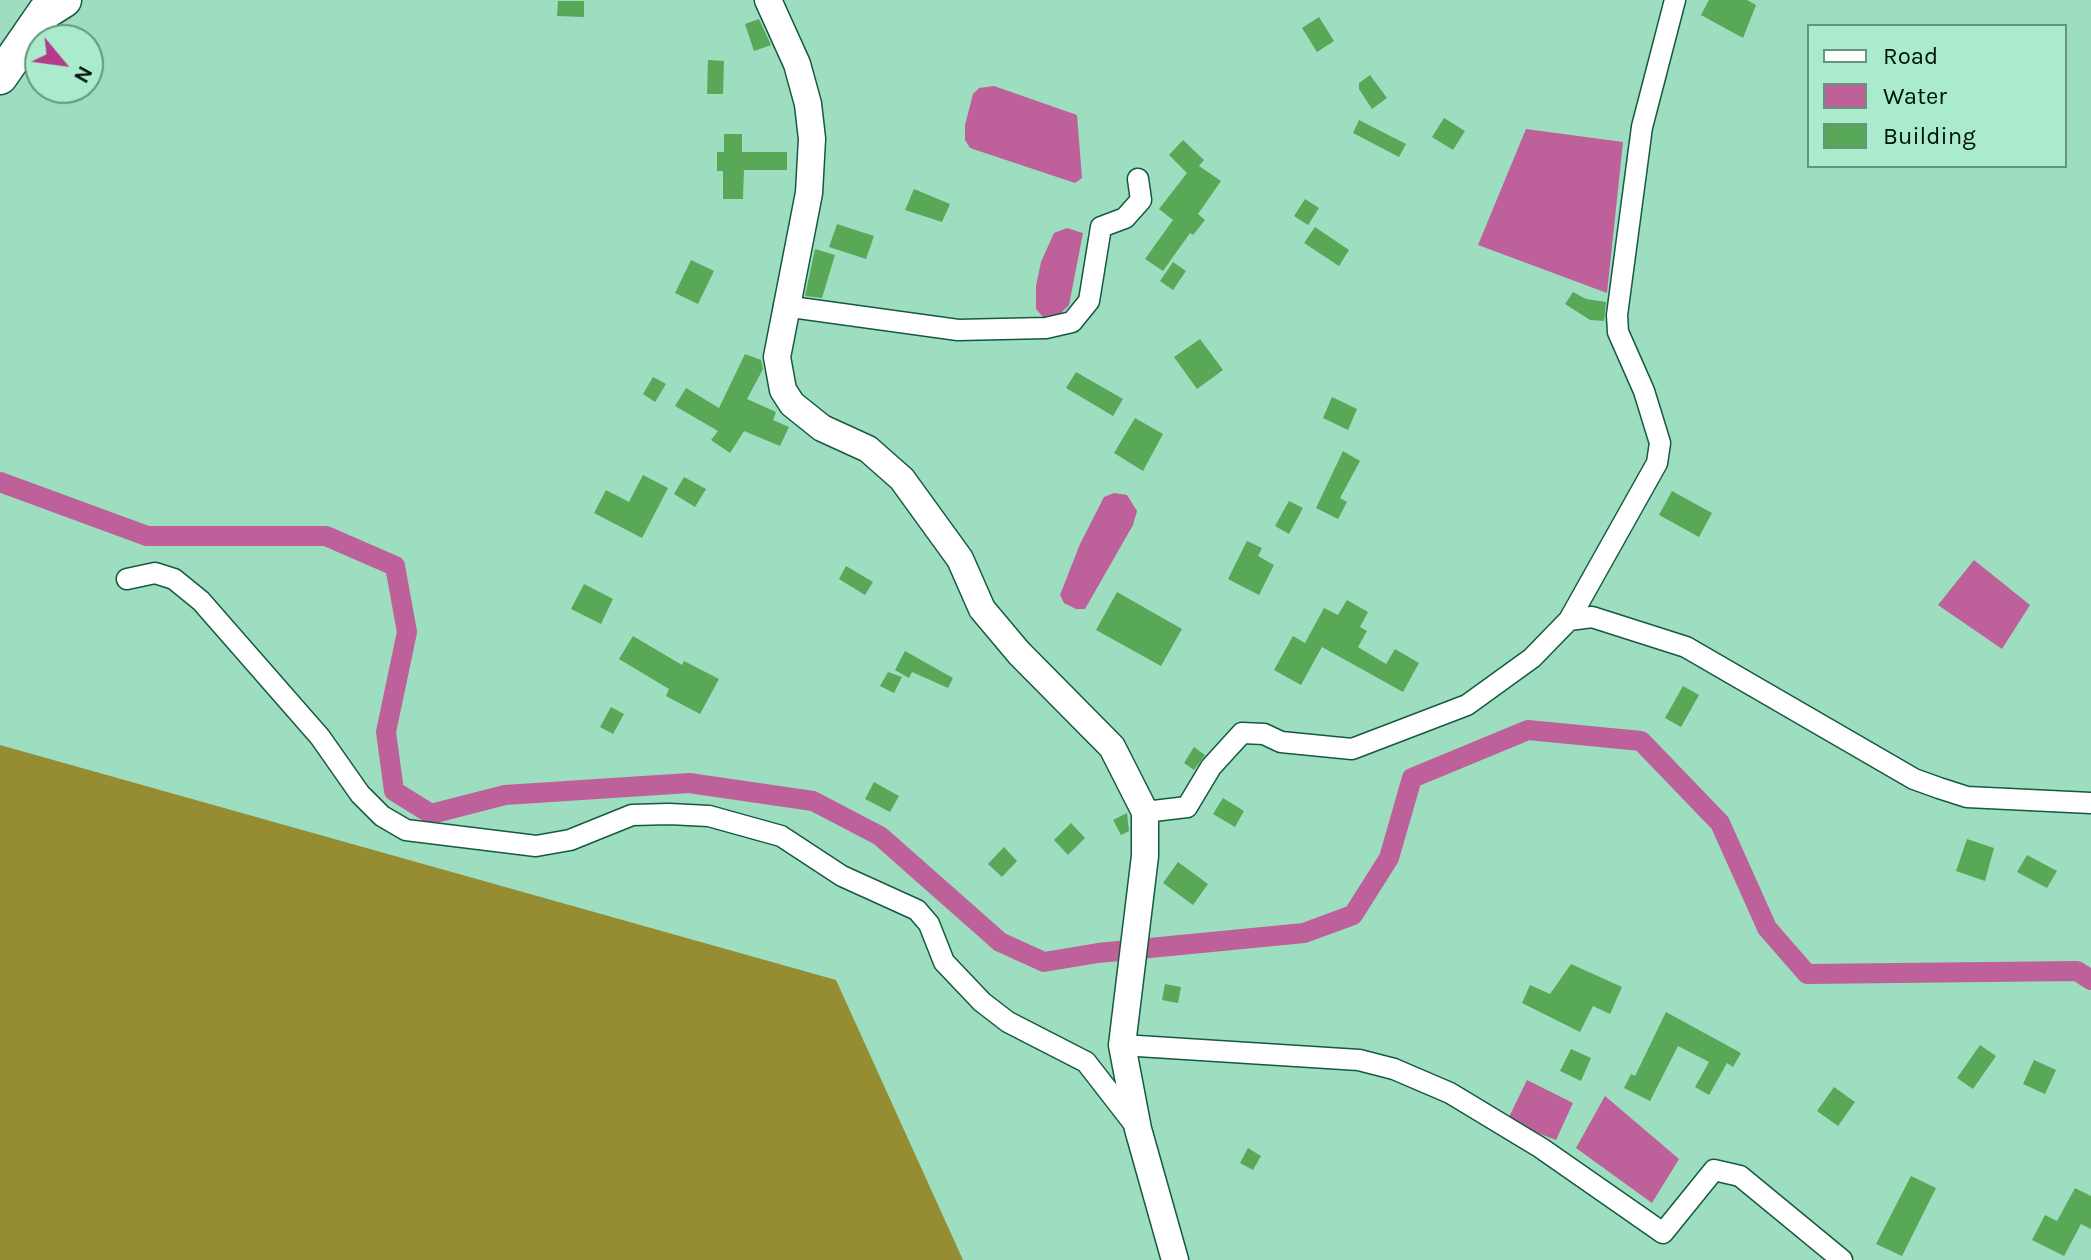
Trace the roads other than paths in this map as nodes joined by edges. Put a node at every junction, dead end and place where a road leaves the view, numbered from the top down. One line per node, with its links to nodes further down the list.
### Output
1 (64, 0): 4 (highway)
2 (768, 0): 6 (street)
3 (1675, 0): 8 (street)
4 (0, 77)
5 (1138, 179): 6 (street)
6 (784, 306): 10 (street)
7 (127, 579): 12 (street)
8 (1569, 620): 9 (street); 10 (street)
9 (2091, 803)
10 (1145, 812): 11 (street)
11 (1122, 1045): 12 (street); 14 (street)
12 (1138, 1129): 13 (street)
13 (1175, 1260)
14 (1842, 1260)

